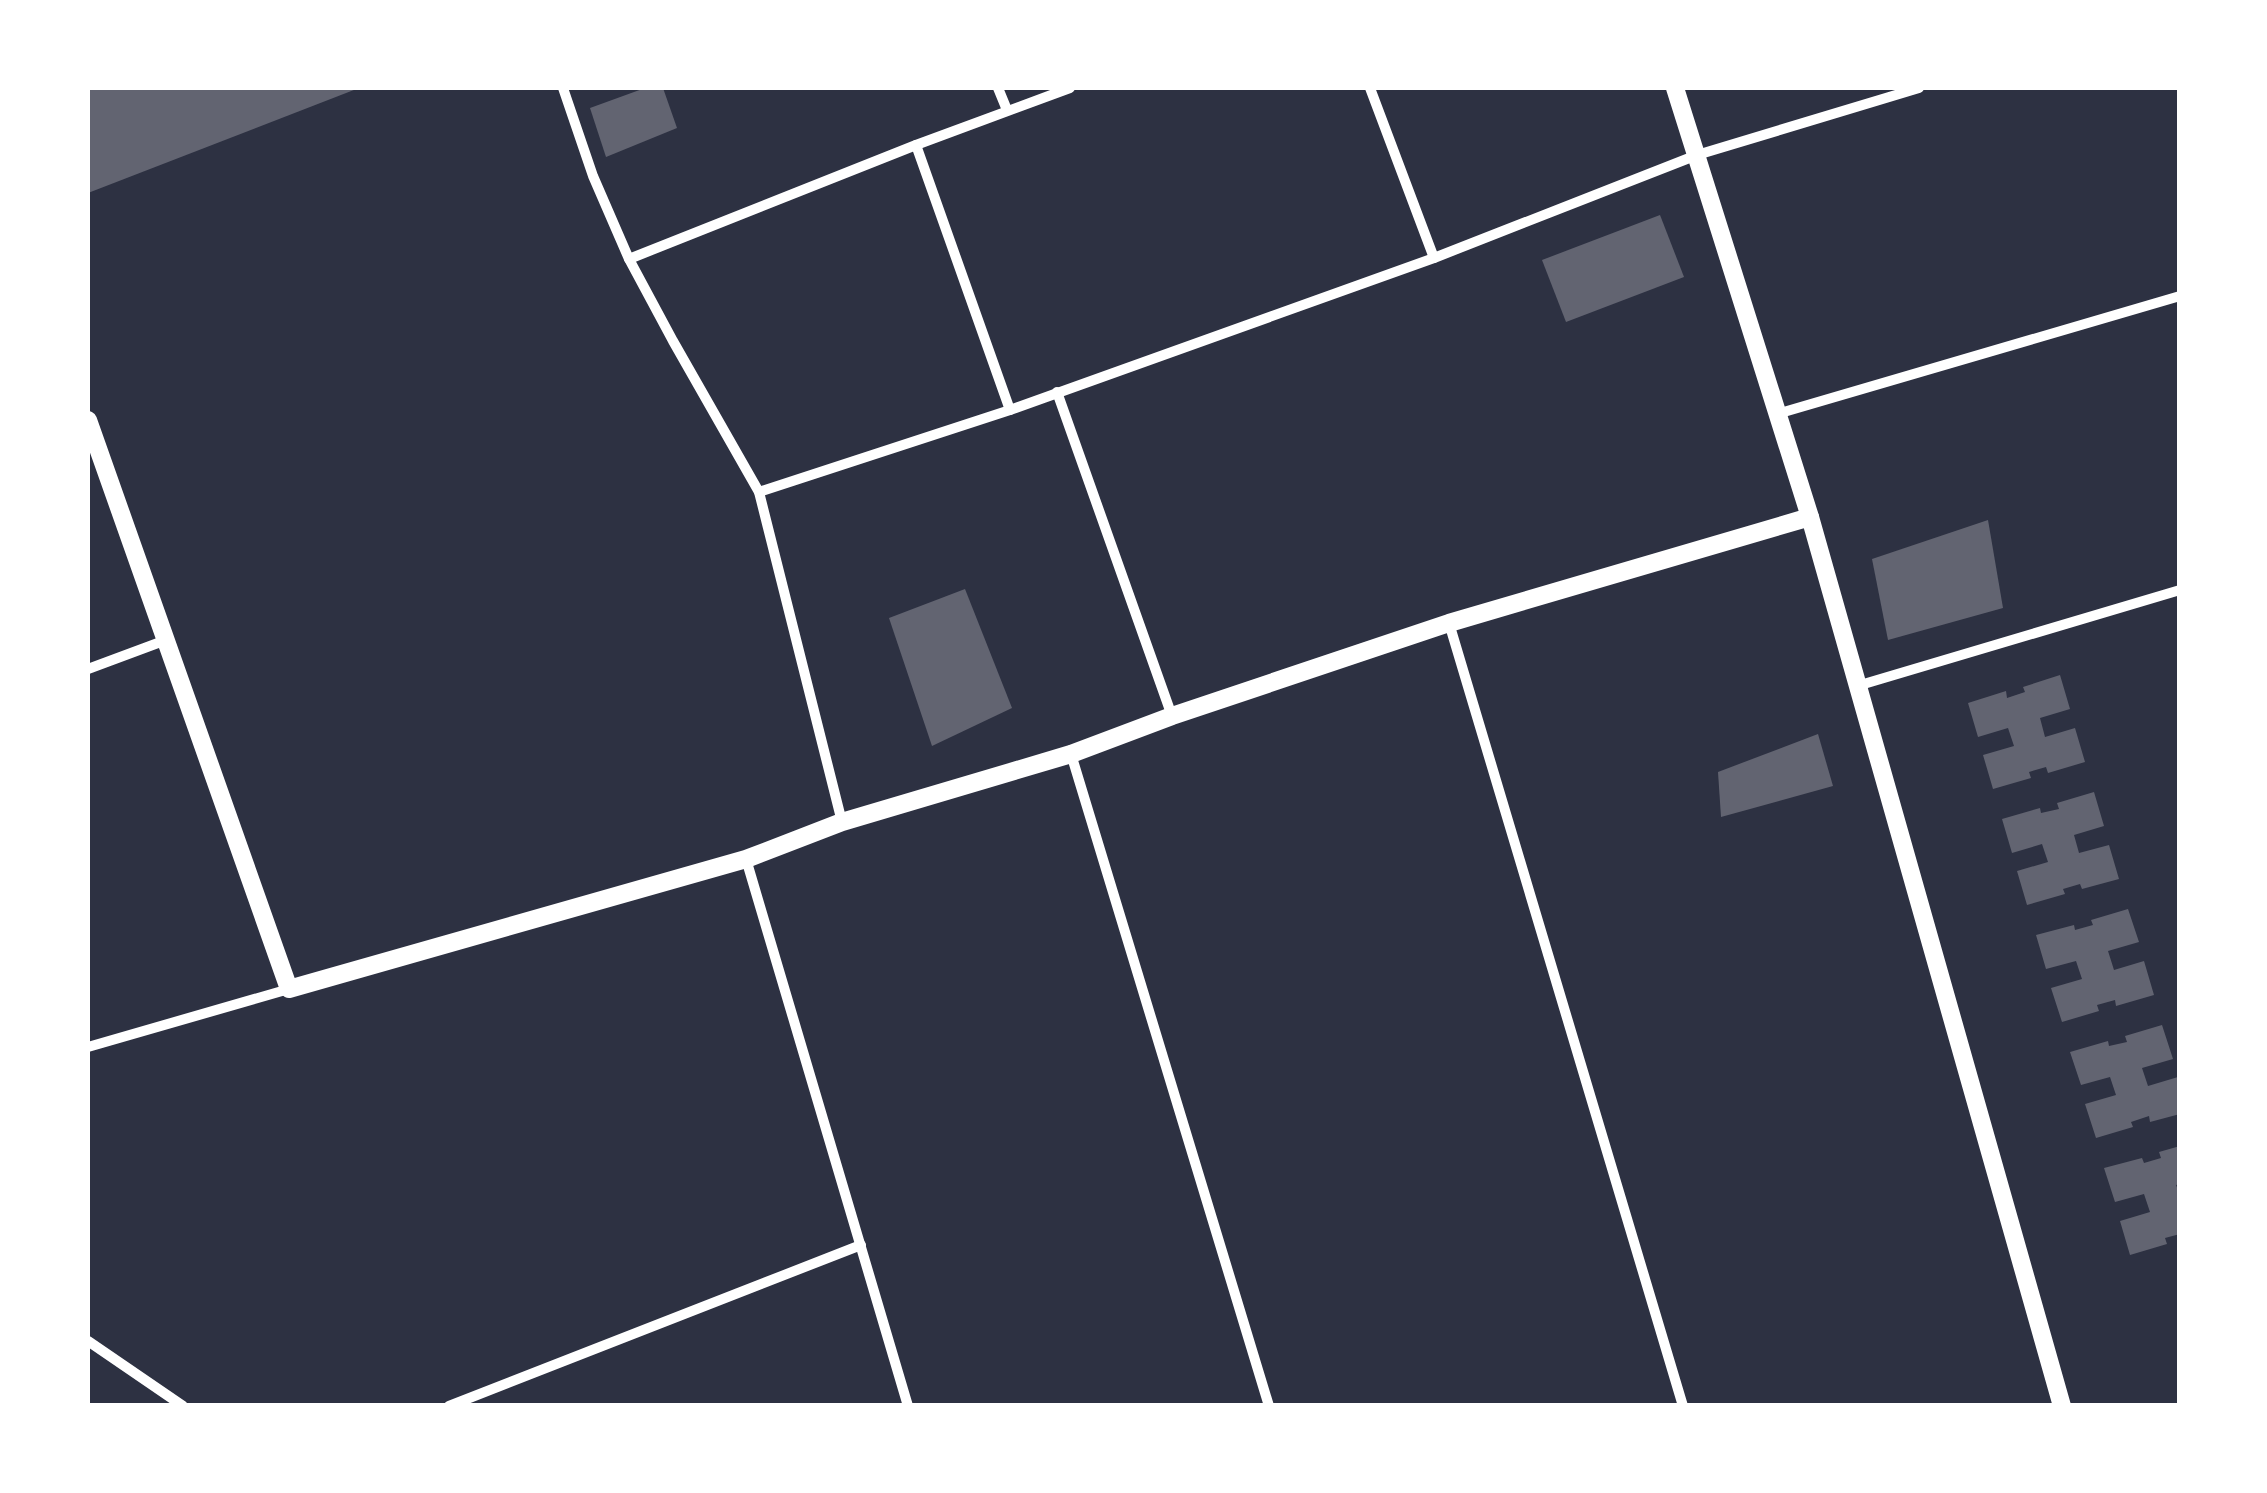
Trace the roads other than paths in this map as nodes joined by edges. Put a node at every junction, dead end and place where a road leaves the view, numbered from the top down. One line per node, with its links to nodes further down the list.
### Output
1 (563, 88): 11 (street)
2 (998, 88): 7 (street)
3 (1070, 88): 7 (street)
4 (1370, 88): 10 (street)
5 (1675, 88): 9 (street)
6 (1919, 88): 9 (street)
7 (1007, 110): 8 (street)
8 (916, 145): 11 (street); 14 (street)
9 (1696, 155): 10 (street); 15 (street)
10 (1434, 258): 13 (street)
11 (629, 259): 17 (street)
12 (2180, 296): 15 (street)
13 (1057, 392): 14 (street); 24 (street)
14 (1010, 410): 17 (street)
15 (1777, 414): 18 (street)
16 (88, 420): 21 (street)
17 (759, 492): 26 (street)
18 (1810, 517): 20 (street); 23 (street)
19 (2180, 590): 23 (street)
20 (1449, 623): 24 (street); 36 (street)
21 (166, 640): 22 (street); 28 (street)
22 (88, 670)
23 (1856, 686): 37 (street)
24 (1172, 716): 25 (street)
25 (1071, 754): 26 (street); 35 (street)
26 (842, 822): 27 (street)
27 (746, 859): 28 (street); 30 (street)
28 (289, 989): 29 (street)
29 (88, 1047)
30 (861, 1244): 33 (street); 34 (street)
31 (88, 1341): 32 (street)
32 (184, 1406)
33 (449, 1406)
34 (908, 1406)
35 (1269, 1406)
36 (1683, 1406)
37 (2062, 1406)

